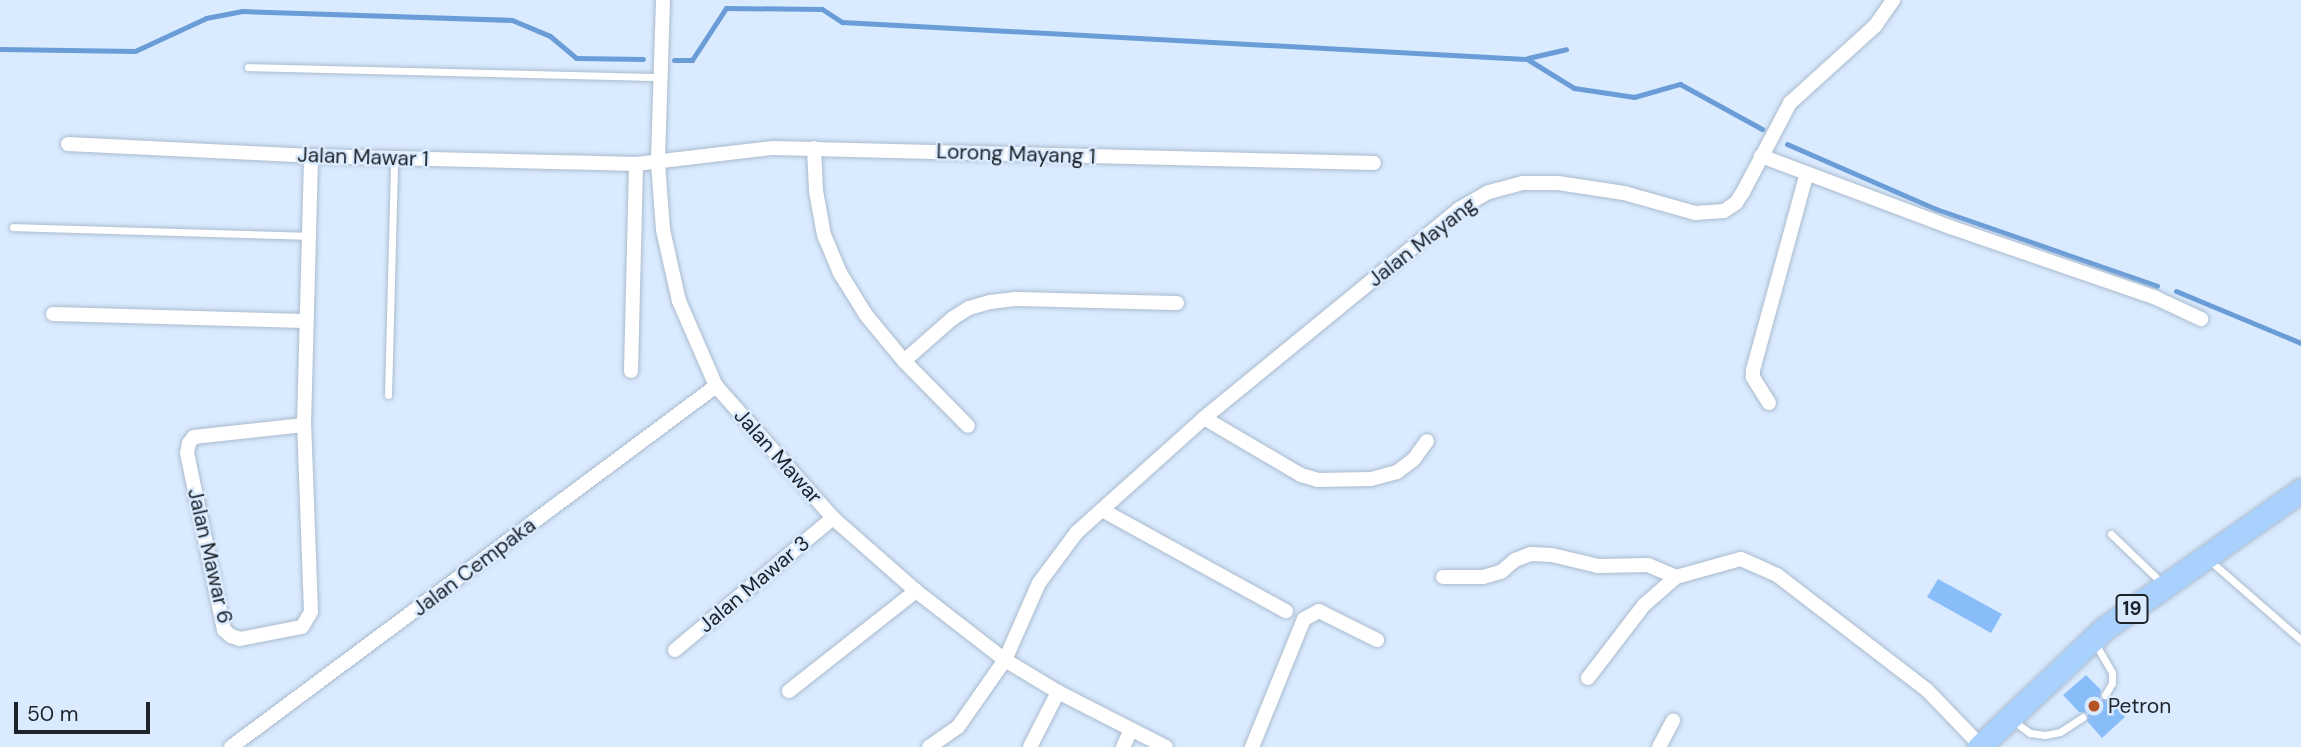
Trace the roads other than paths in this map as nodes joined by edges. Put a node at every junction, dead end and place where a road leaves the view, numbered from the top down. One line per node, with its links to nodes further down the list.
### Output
1 (663, 0): 4 (street, Jalan Mawar)
2 (1893, 0): 8 (street, Jalan Mayang)
3 (248, 66): 4 (lane)
4 (660, 77): 10 (street, Jalan Mawar)
5 (68, 145): 7 (street, Jalan Mawar 1)
6 (814, 148): 10 (street, Lorong Mayang 1); 11 (street, Lorong Mayang 1); 22 (street)
7 (311, 156): 9 (street, Jalan Mawar 1); 17 (street, Jalan Mawar 6)
8 (1761, 156): 13 (street); 27 (street, Jalan Mayang)
9 (394, 159): 12 (street, Jalan Mawar 1); 25 (lane)
10 (658, 163): 12 (street, Jalan Mawar 1); 16 (street, Jalan Mawar)
11 (1374, 163)
12 (636, 164): 15 (street)
13 (1807, 173): 20 (street); 26 (street)
14 (13, 227): 17 (lane)
15 (636, 229): 16 (street); 23 (street)
16 (663, 230): 24 (street, Jalan Mawar)
17 (309, 236): 21 (street, Jalan Mawar 6)
18 (1177, 303): 22 (street)
19 (53, 314): 21 (street)
20 (2201, 319)
21 (306, 321): 28 (street, Jalan Mawar 6)
22 (904, 361): 29 (street)
23 (631, 371)
24 (716, 386): 33 (street, Jalan Mawar); 55 (street, Jalan Cempaka)
25 (388, 395)
26 (1769, 403)
27 (1204, 418): 30 (street); 32 (street, Jalan Mayang)
28 (304, 425): 28 (street, Jalan Mawar 6)
29 (968, 426)
30 (1427, 441)
31 (2301, 490): 35 (main road, 19)
32 (1102, 510): 40 (street); 45 (street, Jalan Mayang)
33 (833, 517): 39 (street, Jalan Mawar); 44 (street, Jalan Mawar 3)
34 (2111, 534): 38 (lane)
35 (2206, 557): 38 (main road, 19); 43 (lane)
36 (1443, 577): 37 (street)
37 (1676, 578): 46 (street); 54 (street)
38 (2165, 586): 41 (main road, 19)
39 (916, 591): 45 (street, Jalan Mawar); 47 (street)
40 (1286, 611)
41 (2093, 639): 49 (lane); 50 (main road, 19)
42 (1377, 640): 60 (street)
43 (2301, 640)
44 (675, 650)
45 (1005, 660): 48 (street, Jalan Mawar); 56 (street, Jalan Mayang)
46 (1588, 678)
47 (789, 691)
48 (1058, 692): 53 (street, Jalan Mawar); 57 (street)
49 (2105, 695)
50 (2008, 717): 51 (lane); 54 (main road, 19)
51 (2083, 717)
52 (1673, 721): 61 (street)
53 (1131, 730): 58 (street); 59 (street, Jalan Mawar)
54 (1979, 746)
55 (231, 747)
56 (929, 747)
57 (1030, 747)
58 (1123, 747)
59 (1166, 747)
60 (1252, 747)
61 (1659, 747)

